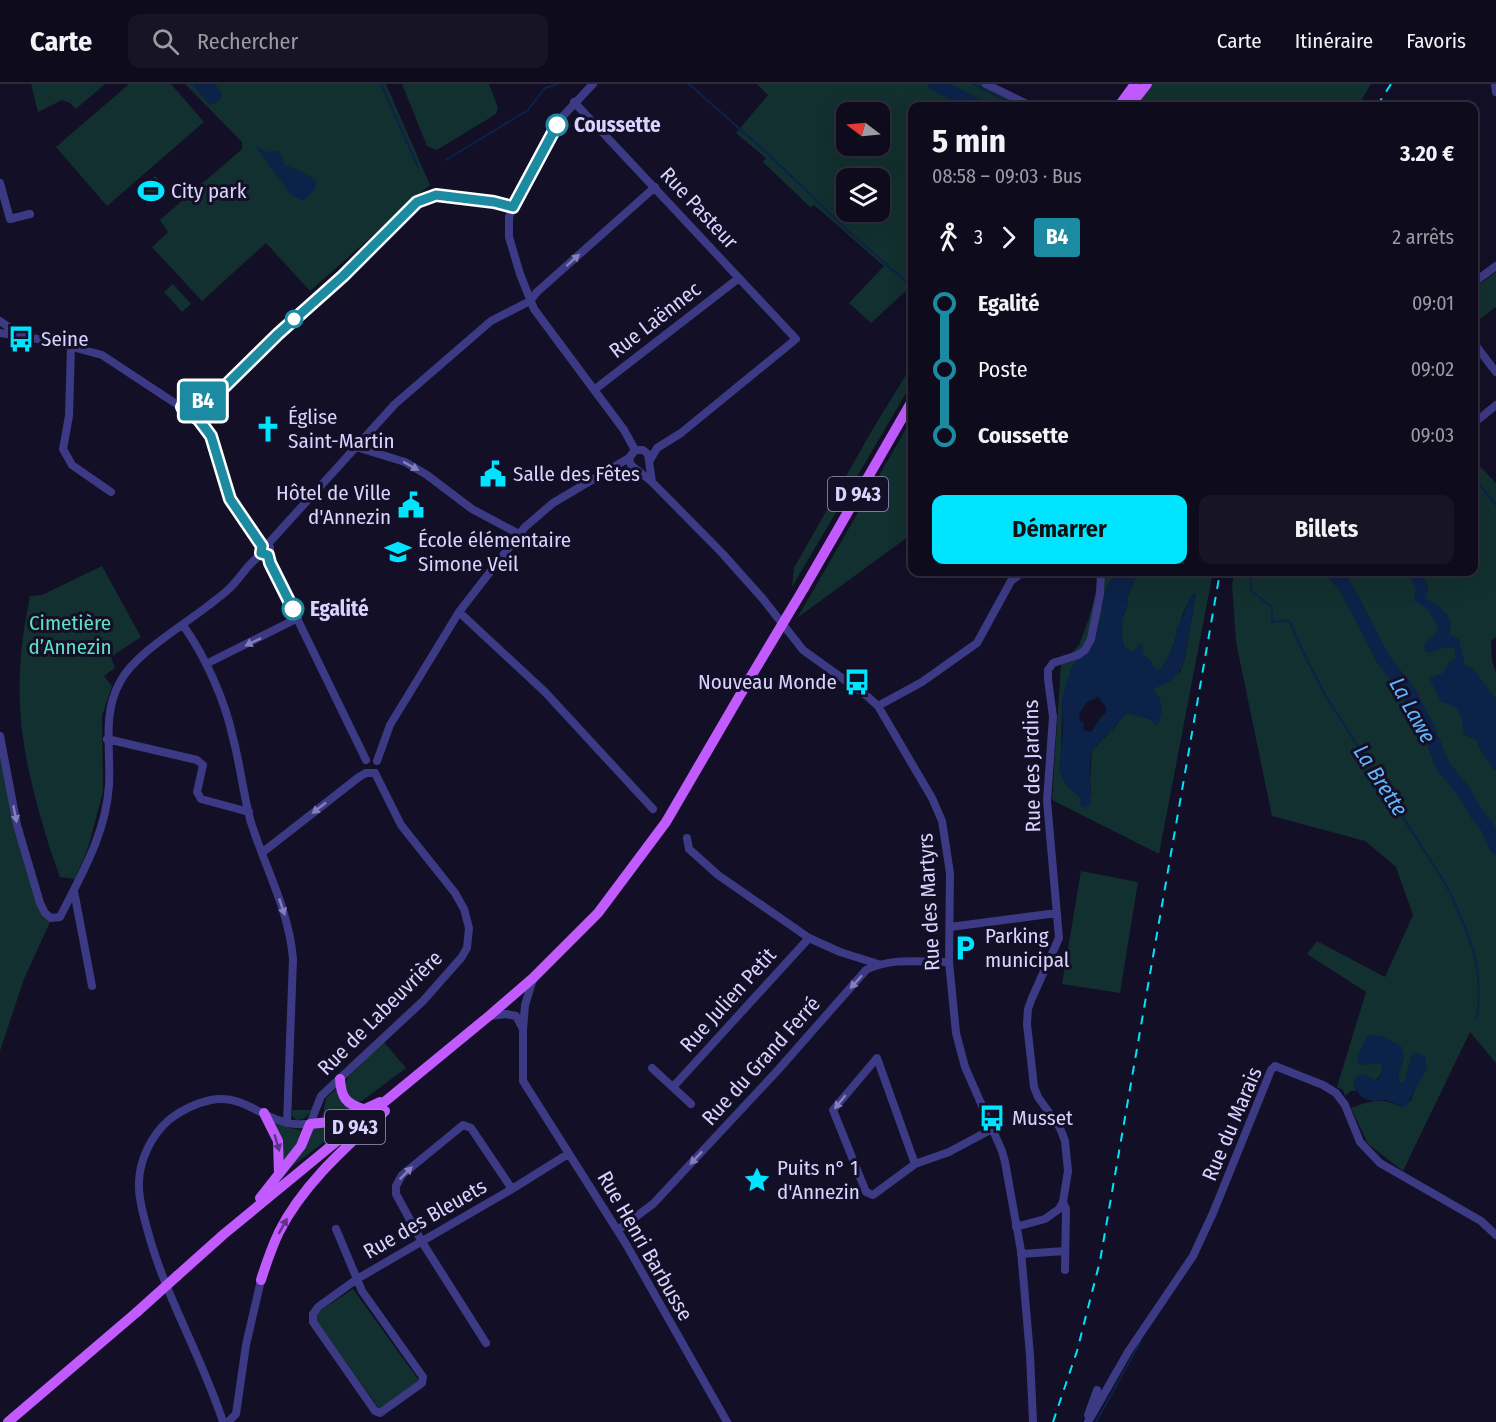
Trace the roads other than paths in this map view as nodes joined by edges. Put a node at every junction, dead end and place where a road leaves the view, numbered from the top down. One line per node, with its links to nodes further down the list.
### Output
1 (593, 84): 7 (street)
2 (986, 84): 8 (street)
3 (1136, 84): 9 (main road)
4 (1147, 84): 10 (main road)
5 (1494, 84): 6 (street)
6 (1496, 92)
7 (574, 102): 12 (street, Rue Pasteur); 13 (street)
8 (1022, 102)
9 (1122, 102)
10 (1133, 102)
11 (0, 183): 14 (street)
12 (655, 187): 16 (street, Rue Pasteur); 18 (street, one-way to 12)
13 (513, 207): 18 (street); 26 (street)
14 (30, 214)
15 (1496, 266): 17 (street)
16 (739, 278): 25 (street, Rue Laënnec); 34 (street, Rue Pasteur)
17 (1478, 279)
18 (530, 301): 25 (street); 33 (street)
19 (0, 321): 21 (street)
20 (0, 333): 21 (street)
21 (20, 335): 22 (street)
22 (71, 346): 29 (street); 41 (street)
23 (1478, 349): 24 (street)
24 (1496, 372)
25 (594, 390): 35 (street)
26 (213, 398): 27 (street); 31 (street)
27 (199, 403): 29 (street); 31 (street)
28 (1496, 405): 32 (street)
29 (182, 407): 31 (street)
30 (908, 408): 66 (main road, D 943, bridge)
31 (193, 415): 43 (street)
32 (1478, 417)
33 (356, 447): 42 (street, one-way to 42); 43 (street)
34 (657, 448): 35 (street); 37 (street)
35 (639, 450): 36 (street); 37 (street)
36 (629, 458): 38 (street); 39 (street)
37 (649, 462): 39 (street); 40 (street)
38 (613, 469): 39 (street); 42 (street)
39 (636, 469): 40 (street, Rue des Martyrs)
40 (652, 482): 50 (street, Rue des Martyrs)
41 (111, 492)
42 (519, 534): 46 (street)
43 (265, 550): 47 (street); 48 (street)
44 (1018, 576): 50 (street)
45 (1101, 576): 61 (street, Rue des Jardins)
46 (459, 612): 54 (street); 56 (street)
47 (298, 618): 49 (street, one-way to 49); 53 (street)
48 (183, 625): 49 (street); 52 (street)
49 (206, 664): 57 (street)
50 (878, 706): 62 (street, Rue des Martyrs)
51 (0, 736): 60 (street, one-way to 60)
52 (107, 739): 57 (street); 60 (street)
53 (366, 760): 54 (street); 55 (street)
54 (376, 761): 55 (street)
55 (371, 773): 59 (street, one-way to 59); 71 (street, Rue de Labeuvrière)
56 (653, 809)
57 (249, 812): 59 (street)
58 (687, 838): 63 (street)
59 (263, 852): 77 (street, one-way to 77)
60 (74, 891): 67 (street)
61 (1057, 913): 62 (street); 84 (street, Rue des Jardins)
62 (950, 927): 64 (street, Rue des Martyrs)
63 (809, 938): 65 (street); 72 (street, Rue Julien Petit)
64 (949, 962): 65 (street); 79 (street, Rue des Martyrs)
65 (878, 964): 87 (street, Rue du Grand Ferré, one-way to 87)
66 (533, 978): 68 (main road, D 943); 69 (street)
67 (92, 986)
68 (489, 1016): 69 (street); 73 (main road, D 943)
69 (523, 1029): 80 (street, Rue Henri Barbusse)
70 (652, 1068): 72 (street)
71 (340, 1079): 75 (main road); 78 (street, Rue de Labeuvrière)
72 (674, 1087): 74 (street)
73 (391, 1097): 75 (main road); 88 (main road, D 943); 95 (main road, one-way to 73)
74 (692, 1104)
75 (363, 1109): 78 (main road)
76 (264, 1113): 77 (street); 82 (main road, one-way to 82); 99 (street)
77 (287, 1123): 78 (street)
78 (310, 1124): 82 (main road)
79 (992, 1129): 81 (street); 85 (street, Rue des Martyrs)
80 (568, 1154): 83 (street, Rue des Bleuets); 87 (street, Rue Henri Barbusse)
81 (915, 1164): 81 (street, one-way to 81)
82 (279, 1174): 88 (main road)
83 (512, 1189): 90 (street, Rue des Bleuets); 90 (street, one-way to 83)
84 (1063, 1202): 85 (street); 91 (street, Rue des Jardins)
85 (1016, 1227): 92 (street, Rue des Martyrs)
86 (336, 1228): 94 (street)
87 (618, 1230): 103 (street, Rue Henri Barbusse)
88 (224, 1234): 101 (main road, D 943, bridge)
89 (1496, 1235): 105 (street, Rue du Marais)
90 (422, 1242): 94 (street, Rue des Bleuets); 96 (street)
91 (1065, 1251): 92 (street); 93 (street, Rue des Jardins)
92 (1021, 1254): 104 (street, Rue des Martyrs)
93 (1065, 1270)
94 (357, 1279): 94 (street)
95 (261, 1280): 98 (street)
96 (486, 1342)
97 (1097, 1390): 105 (street)
98 (238, 1398): 99 (street); 100 (street)
99 (219, 1410): 102 (street)
100 (235, 1418): 102 (street)
101 (8, 1422)
102 (225, 1422)
103 (727, 1422)
104 (1033, 1422)
105 (1087, 1422)

